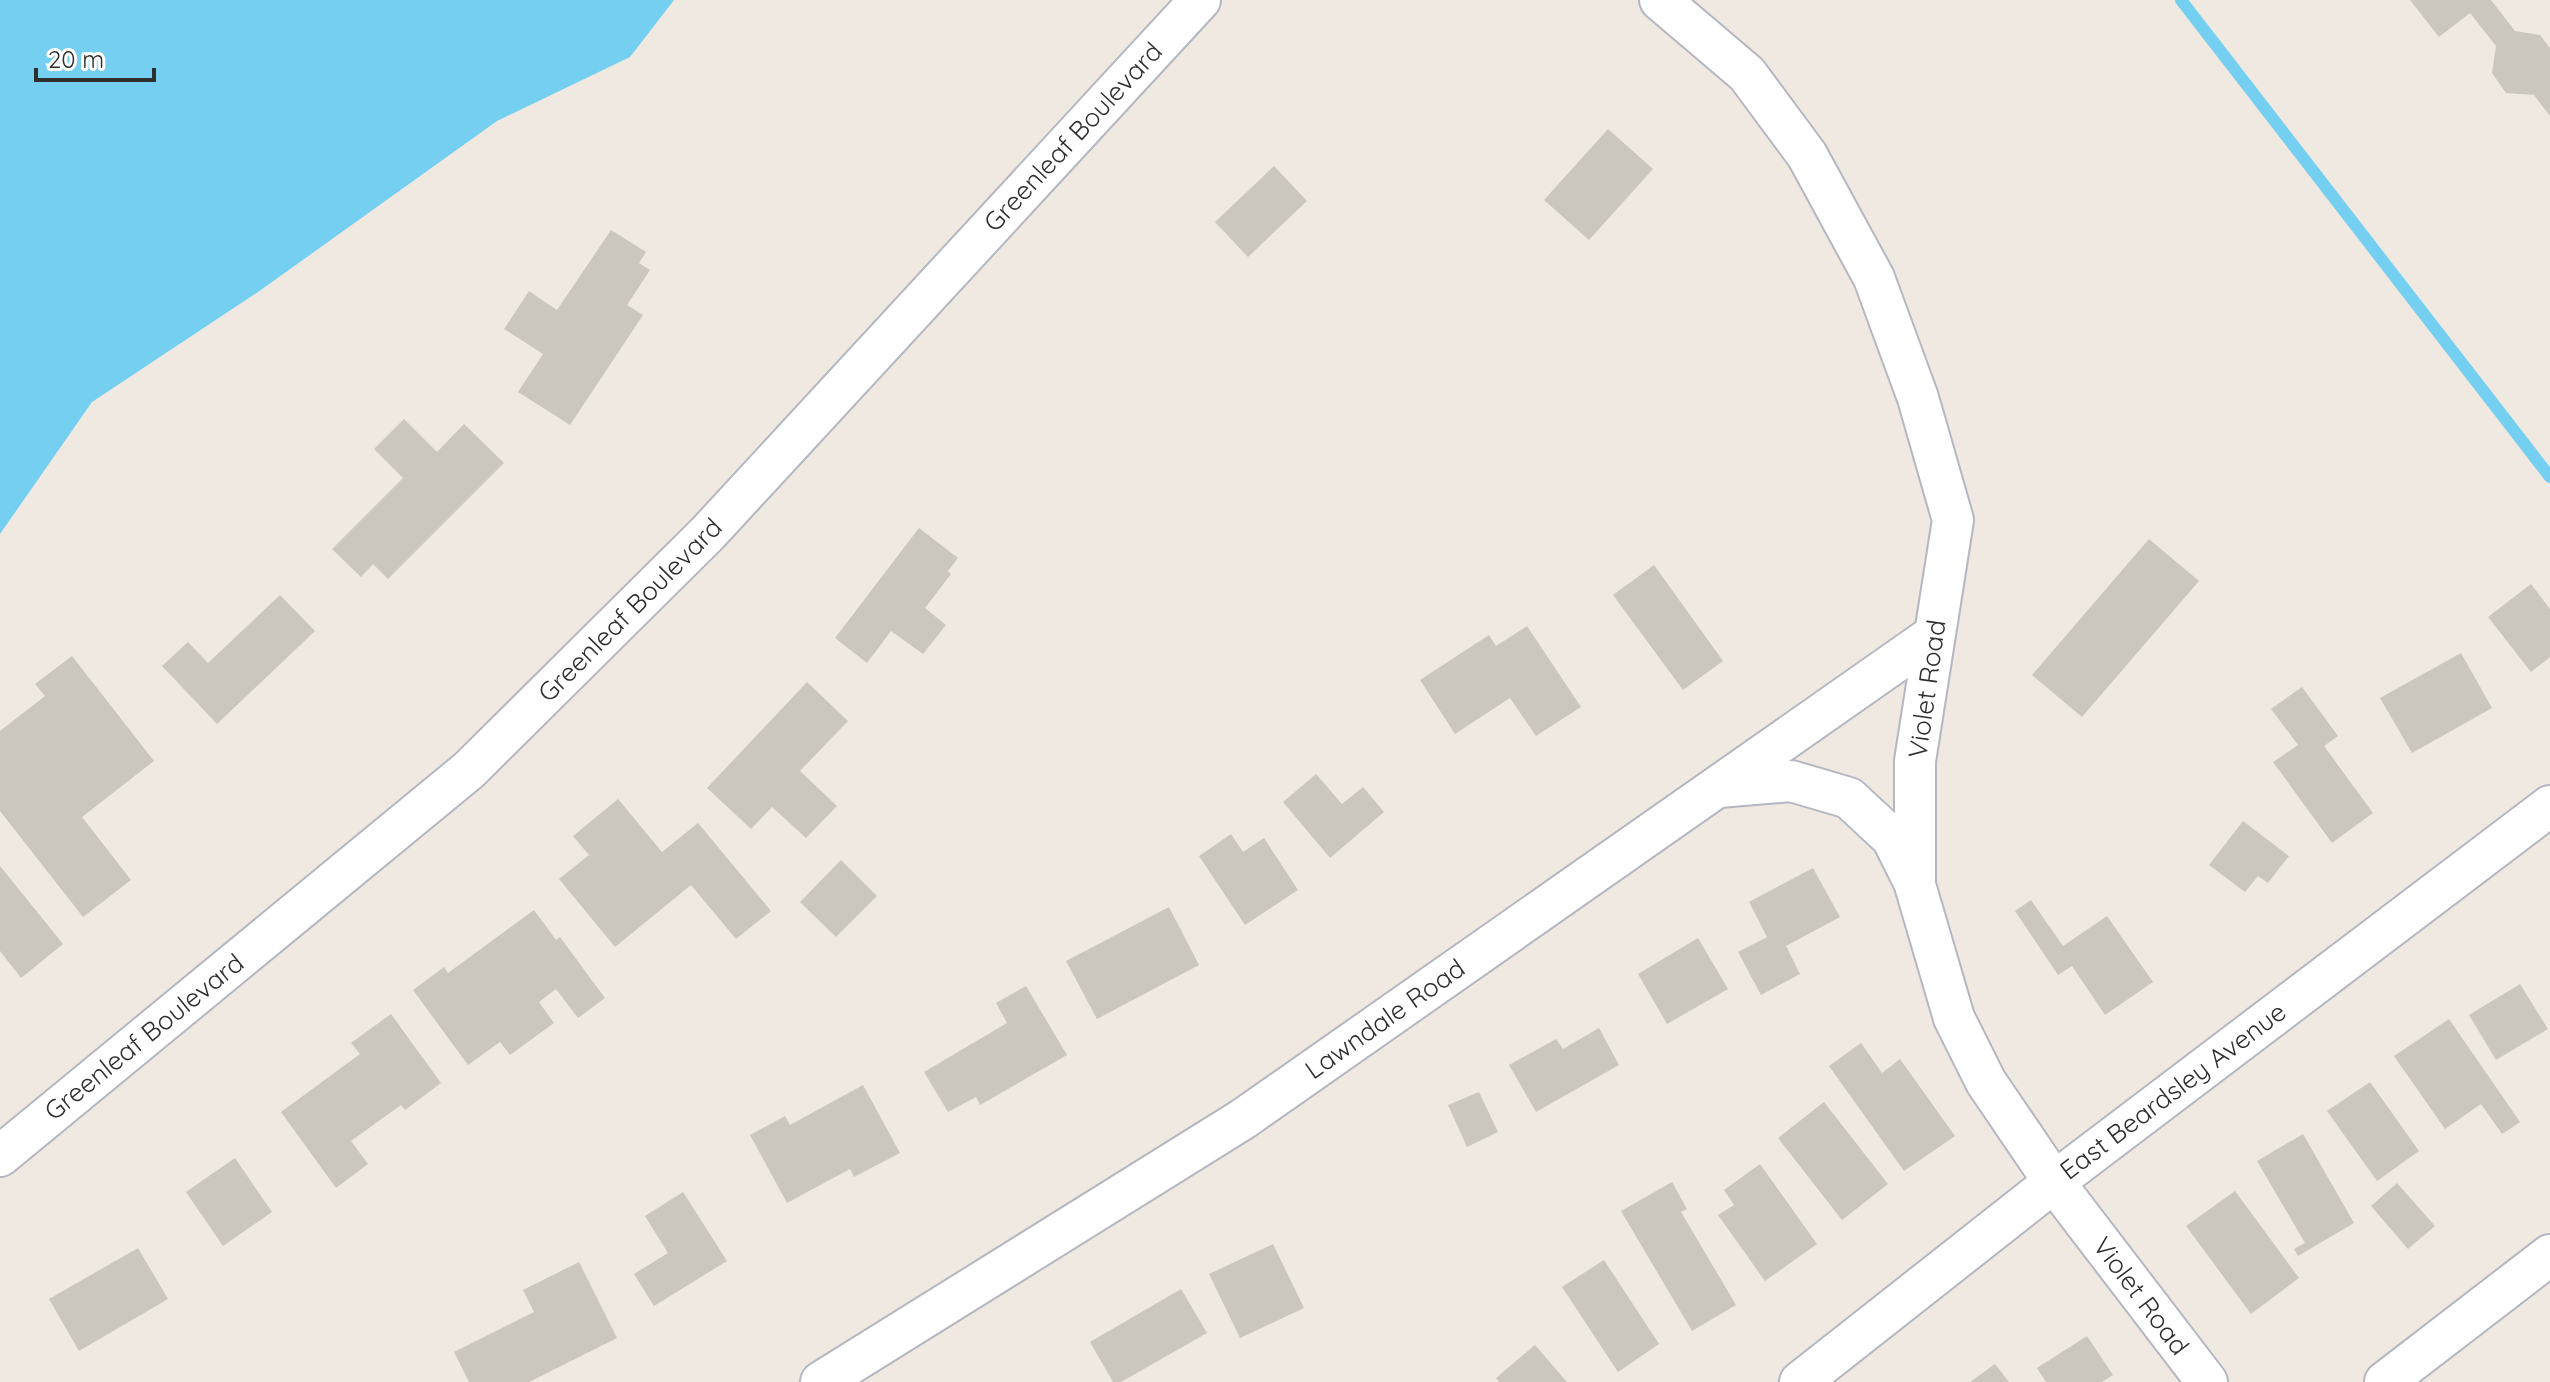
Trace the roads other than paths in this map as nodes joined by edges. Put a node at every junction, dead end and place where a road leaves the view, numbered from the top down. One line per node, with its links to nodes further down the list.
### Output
1 (1200, 0): 7 (street, Greenleaf Boulevard)
2 (1660, 0): 3 (street, Violet Road)
3 (1934, 635): 4 (street, Lawndale Road); 6 (street, Violet Road)
4 (1715, 788): 6 (street); 10 (street, Lawndale Road)
5 (2550, 806): 8 (street, East Beardsley Avenue)
6 (1915, 885): 8 (street, Violet Road)
7 (0, 1156)
8 (2054, 1182): 11 (street, East Beardsley Avenue); 12 (street, Violet Road)
9 (2550, 1255): 13 (street)
10 (821, 1382)
11 (1800, 1382)
12 (2207, 1382)
13 (2385, 1382)

